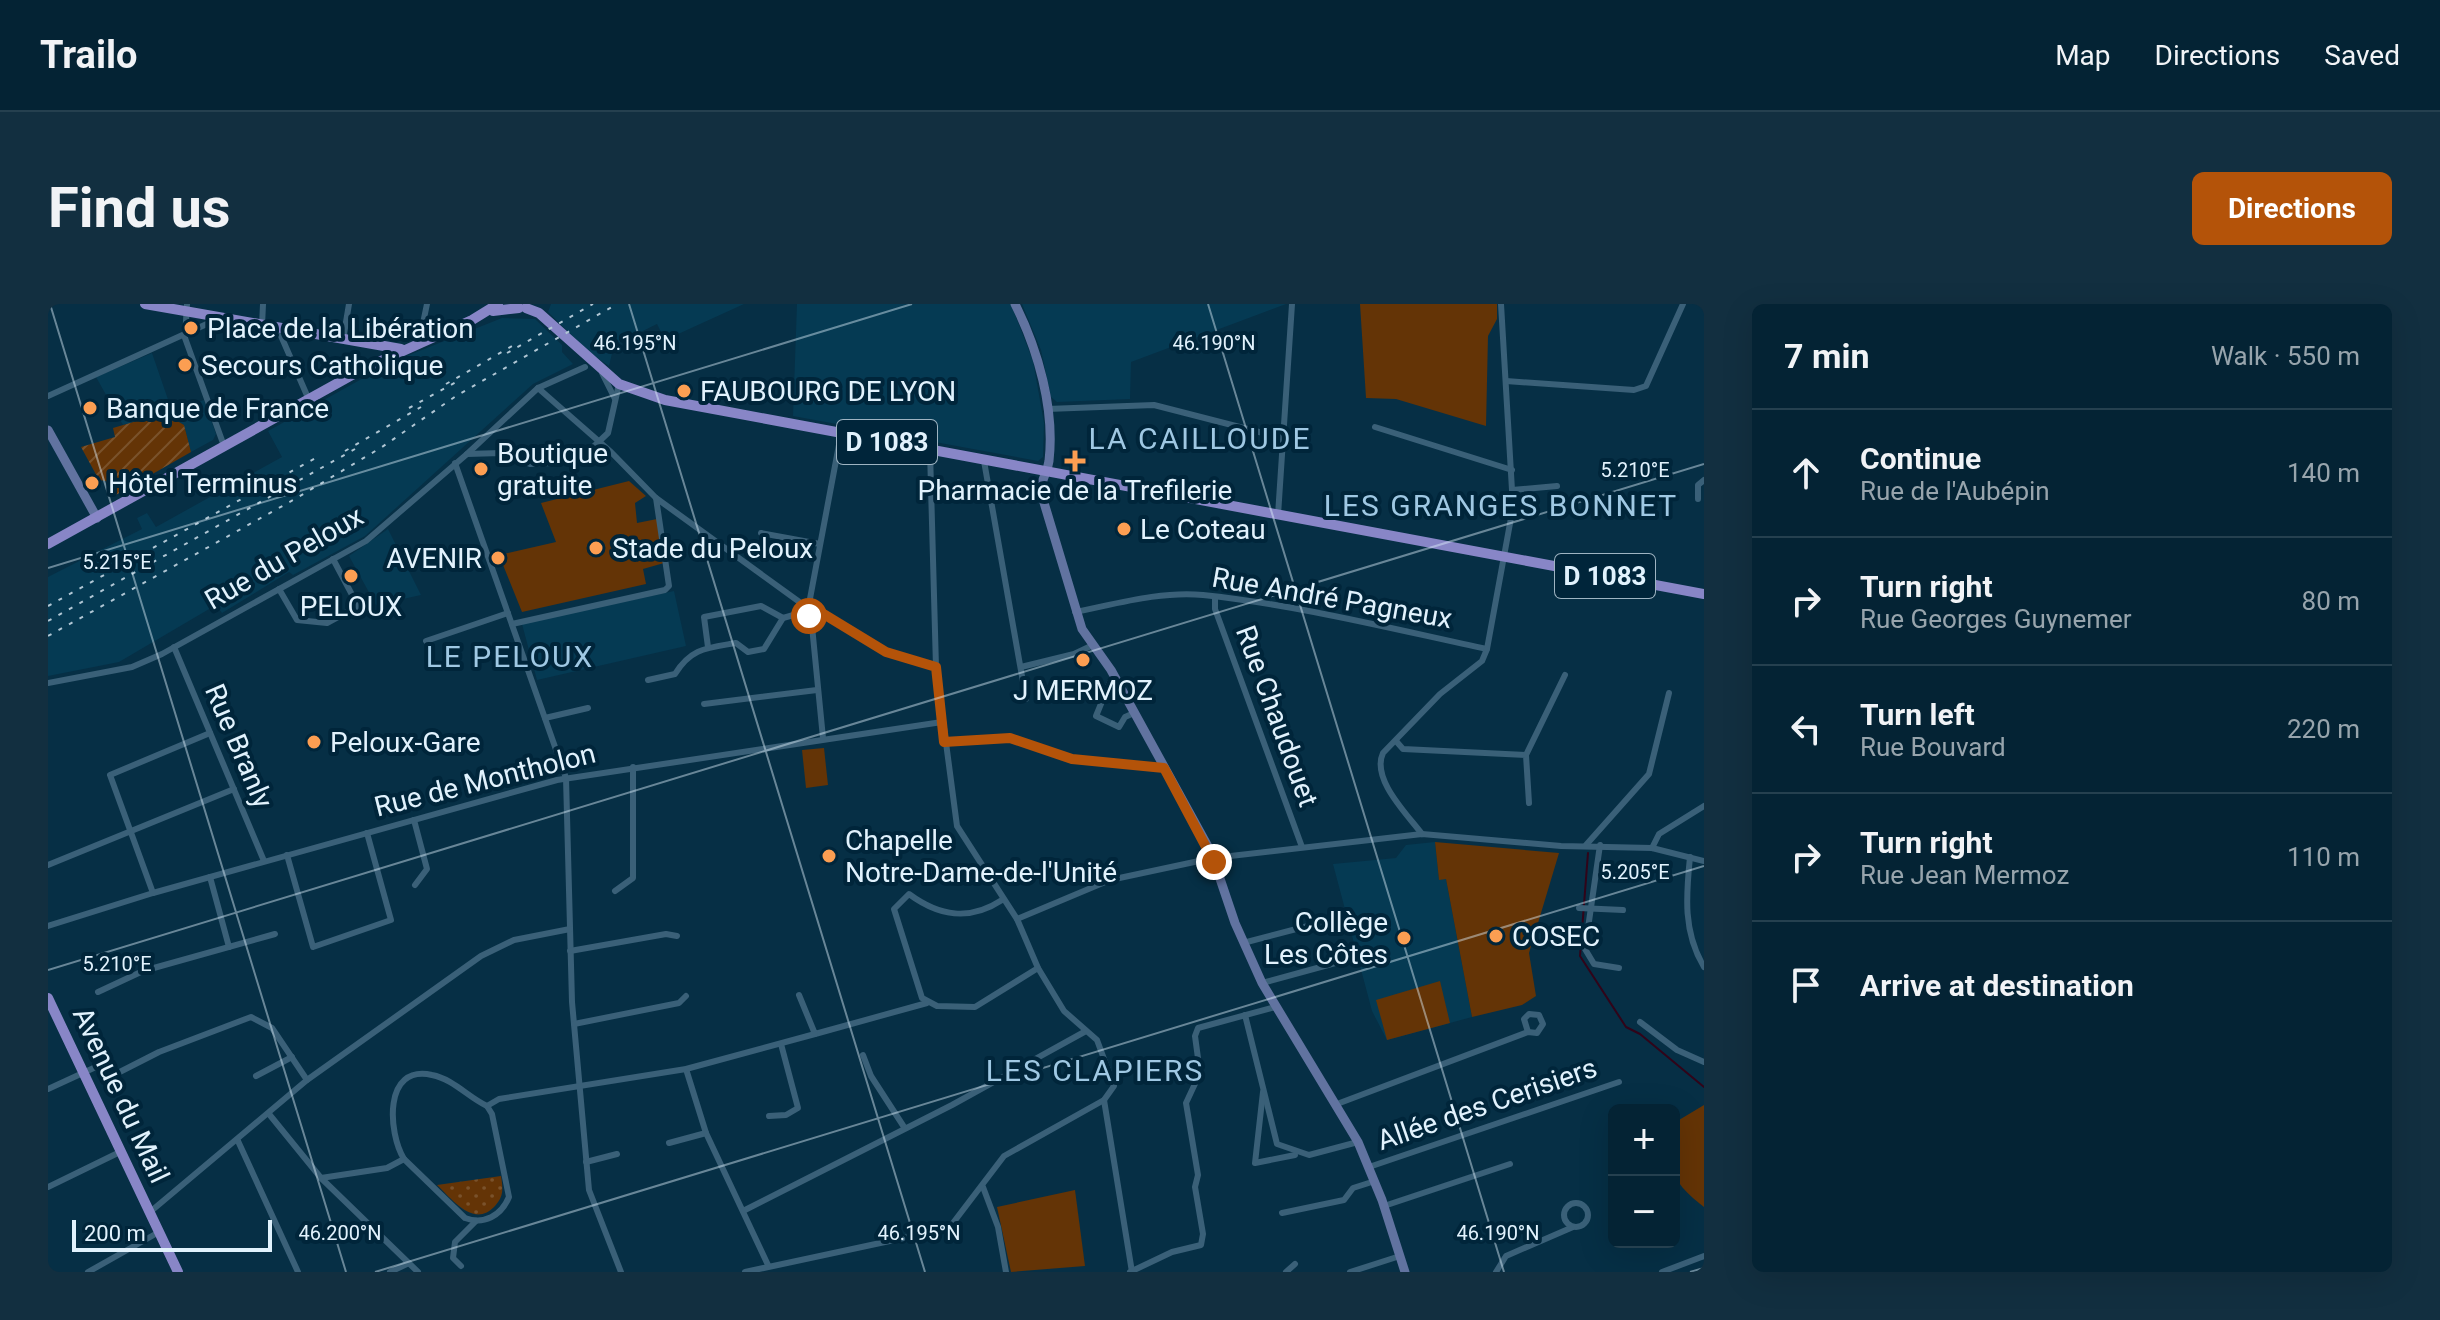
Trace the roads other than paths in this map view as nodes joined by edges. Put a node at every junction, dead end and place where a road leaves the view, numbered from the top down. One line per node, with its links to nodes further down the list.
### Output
1 (145, 304): 11 (main road)
2 (263, 304): 14 (street)
3 (349, 304): 18 (street)
4 (427, 304): 16 (street)
5 (498, 304): 12 (main road)
6 (1015, 304): 31 (street)
7 (1292, 304): 34 (street)
8 (1501, 304): 25 (street)
9 (1683, 304): 25 (street)
10 (528, 307): 12 (main road, D 1083); 24 (main road, D 1083)
11 (187, 308): 13 (main road); 17 (street)
12 (487, 312): 16 (main road, D 1083)
13 (213, 316): 14 (main road); 17 (street)
14 (262, 326): 15 (main road)
15 (278, 329): 18 (main road); 30 (street)
16 (446, 332): 20 (main road, D 1083)
17 (184, 334): 28 (street); 37 (street)
18 (343, 340): 19 (main road)
19 (360, 345): 20 (main road); 21 (main road); 22 (main road)
20 (407, 349): 21 (main road, D 1083)
21 (384, 359): 22 (main road)
22 (368, 366): 30 (main road)
23 (585, 367): 27 (street, Rue du Peloux)
24 (601, 370): 26 (main road, D 1083); 29 (street)
25 (1506, 381): 42 (street)
26 (619, 384): 29 (street); 35 (main road, D 1083)
27 (538, 388): 36 (street); 39 (street, Rue du Peloux)
28 (48, 396)
29 (615, 399): 36 (street)
30 (309, 400): 37 (main road)
31 (1046, 409): 34 (street); 43 (street)
32 (1375, 427): 42 (street)
33 (48, 430): 50 (street)
34 (1283, 432): 49 (street)
35 (841, 434): 38 (main road, D 1083); 53 (street)
36 (600, 443): 39 (street); 47 (street)
37 (224, 446): 50 (main road)
38 (930, 451): 40 (main road, D 1083); 70 (street)
39 (467, 454): 41 (street, Rue du Peloux)
40 (984, 461): 43 (main road, D 1083); 71 (street)
41 (455, 463): 55 (street, Rue du Peloux); 61 (street)
42 (1512, 470): 46 (street)
43 (1043, 472): 49 (main road, D 1083); 60 (street)
44 (1704, 480): 48 (street)
45 (1557, 486): 46 (street)
46 (1512, 490): 54 (street)
47 (656, 498): 59 (street); 64 (street)
48 (1698, 499)
49 (1278, 515): 54 (main road, D 1083)
50 (97, 518): 52 (main road)
51 (761, 533): 53 (street)
52 (48, 544)
53 (820, 544): 59 (street)
54 (1506, 558): 57 (main road, D 1083); 69 (street)
55 (333, 559): 56 (street, Rue du Peloux); 56 (street)
56 (279, 589): 67 (street, Rue du Peloux)
57 (1704, 594)
58 (1215, 598): 60 (street, Rue André Pagneux); 69 (street, Rue André Pagneux); 101 (street, Rue Chaudouet)
59 (806, 607): 62 (street); 62 (street); 63 (street)
60 (1075, 612): 66 (street)
61 (508, 613): 64 (street); 65 (street)
62 (814, 613): 70 (street); 76 (street)
63 (783, 618): 68 (street); 68 (street)
64 (512, 624): 82 (street)
65 (426, 641)
66 (1093, 645): 71 (street); 73 (street)
67 (174, 647): 75 (street, Rue du Peloux); 84 (street, Rue Branly)
68 (708, 647): 74 (street)
69 (1487, 649): 86 (street)
70 (936, 667): 83 (street)
71 (1021, 667): 78 (street)
72 (1565, 675): 88 (street)
73 (1116, 679): 81 (street); 81 (street)
74 (648, 680)
75 (48, 683)
76 (817, 690): 79 (street); 85 (street)
77 (1669, 693): 99 (street)
78 (1026, 699)
79 (704, 704)
80 (588, 708): 82 (street)
81 (1134, 713): 90 (street)
82 (545, 718): 91 (street)
83 (942, 722): 85 (street, Rue de Montholon); 87 (street)
84 (210, 733): 92 (street, Rue Branly); 96 (street)
85 (823, 738): 89 (street, Rue de Montholon)
86 (1396, 741): 88 (street); 98 (street)
87 (944, 742): 90 (street); 113 (street)
88 (1526, 755): 93 (street)
89 (633, 767): 91 (street, Rue de Montholon); 111 (street)
90 (1164, 768): 105 (street)
91 (566, 778): 95 (street, Rue de Montholon); 120 (street)
92 (234, 789): 96 (street); 106 (street, Rue Branly)
93 (1529, 803)
94 (1704, 806): 102 (street)
95 (414, 820): 97 (street, Rue de Montholon); 110 (street)
96 (130, 831): 108 (street); 112 (street)
97 (367, 833): 103 (street, Rue de Montholon); 103 (street)
98 (1422, 834): 99 (street); 101 (street)
99 (1586, 845): 100 (street)
100 (1600, 845): 102 (street); 115 (street)
101 (1302, 847): 105 (street)
102 (1652, 848): 104 (street)
103 (287, 855): 106 (street, Rue de Montholon)
104 (1690, 857): 107 (street); 129 (street)
105 (1213, 858): 117 (street); 123 (street)
106 (264, 861): 109 (street, Rue de Montholon)
107 (1704, 861)
108 (48, 865)
109 (210, 877): 112 (street, Rue de Montholon); 124 (street)
110 (415, 885)
111 (615, 891)
112 (153, 893): 119 (street, Rue de Montholon)
113 (1002, 900): 117 (street); 137 (street)
114 (1579, 908): 115 (street)
115 (1589, 908): 116 (street); 125 (street)
116 (1623, 910)
117 (1017, 919): 130 (street)
118 (1327, 921): 123 (street)
119 (48, 926)
120 (570, 929): 126 (street); 152 (street)
121 (275, 934): 124 (street)
122 (677, 936): 126 (street)
123 (1243, 943): 132 (street)
124 (229, 947): 133 (street)
125 (1585, 949): 127 (street); 131 (street)
126 (570, 951): 141 (street)
127 (1577, 951)
128 (1339, 962): 132 (street)
129 (1704, 967)
130 (1038, 968): 137 (street); 142 (street)
131 (1619, 968)
132 (1262, 983): 138 (street)
133 (98, 992)
134 (799, 995): 144 (street)
135 (686, 996): 141 (street)
136 (48, 998): 150 (main road, Avenue du Mail)
137 (927, 1003): 144 (street)
138 (1275, 1007): 139 (street); 158 (street)
139 (1245, 1015): 155 (street); 199 (street)
140 (1640, 1022): 148 (street)
141 (574, 1024): 154 (street)
142 (1086, 1031): 157 (street); 162 (street)
143 (1528, 1032): 158 (street)
144 (815, 1034): 145 (street)
145 (781, 1044): 149 (street); 161 (street)
146 (863, 1055): 162 (street)
147 (292, 1057): 150 (street); 151 (street); 152 (street)
148 (1704, 1062)
149 (686, 1069): 154 (street); 163 (street)
150 (84, 1072): 156 (street); 167 (main road, Avenue du Mail)
151 (256, 1076)
152 (307, 1080): 160 (street)
153 (1619, 1082): 173 (street, Allée des Cerisiers)
154 (579, 1087): 159 (street); 171 (street)
155 (1264, 1087): 169 (street); 169 (street)
156 (48, 1089)
157 (1104, 1100): 177 (street); 199 (street)
158 (1337, 1104): 165 (street)
159 (487, 1106): 170 (street); 182 (street)
160 (269, 1114): 164 (street); 174 (street)
161 (769, 1116)
162 (904, 1127): 179 (street)
163 (706, 1133): 166 (street); 179 (street)
164 (238, 1141): 180 (street); 193 (street)
165 (1358, 1142): 169 (street); 173 (street)
166 (669, 1143)
167 (122, 1151): 176 (street); 180 (main road, Avenue du Mail)
168 (617, 1154): 171 (street)
169 (1298, 1154)
170 (404, 1159): 174 (street); 182 (street)
171 (586, 1162): 196 (street)
172 (1510, 1164): 178 (street)
173 (1369, 1167): 175 (street)
174 (321, 1178): 187 (street)
175 (1375, 1181): 178 (street); 181 (street)
176 (48, 1187)
177 (983, 1187): 189 (street); 198 (street)
178 (1384, 1206): 185 (street)
179 (743, 1211): 189 (street)
180 (150, 1212): 184 (main road, Avenue du Mail)
181 (1282, 1213)
182 (476, 1221): 190 (street)
183 (1573, 1227): 183 (street); 203 (street)
184 (159, 1232): 191 (street); 192 (main road, Avenue du Mail)
185 (1400, 1256): 201 (street); 202 (street)
186 (1704, 1256): 204 (street)
187 (409, 1263): 194 (street); 195 (street)
188 (1295, 1264): 200 (street)
189 (768, 1265): 197 (street)
190 (461, 1266)
191 (88, 1272)
192 (178, 1272)
193 (298, 1272)
194 (390, 1272)
195 (418, 1272)
196 (621, 1272)
197 (745, 1272)
198 (1006, 1272)
199 (1132, 1272)
200 (1286, 1272)
201 (1350, 1272)
202 (1405, 1272)
203 (1496, 1272)
204 (1662, 1272)

